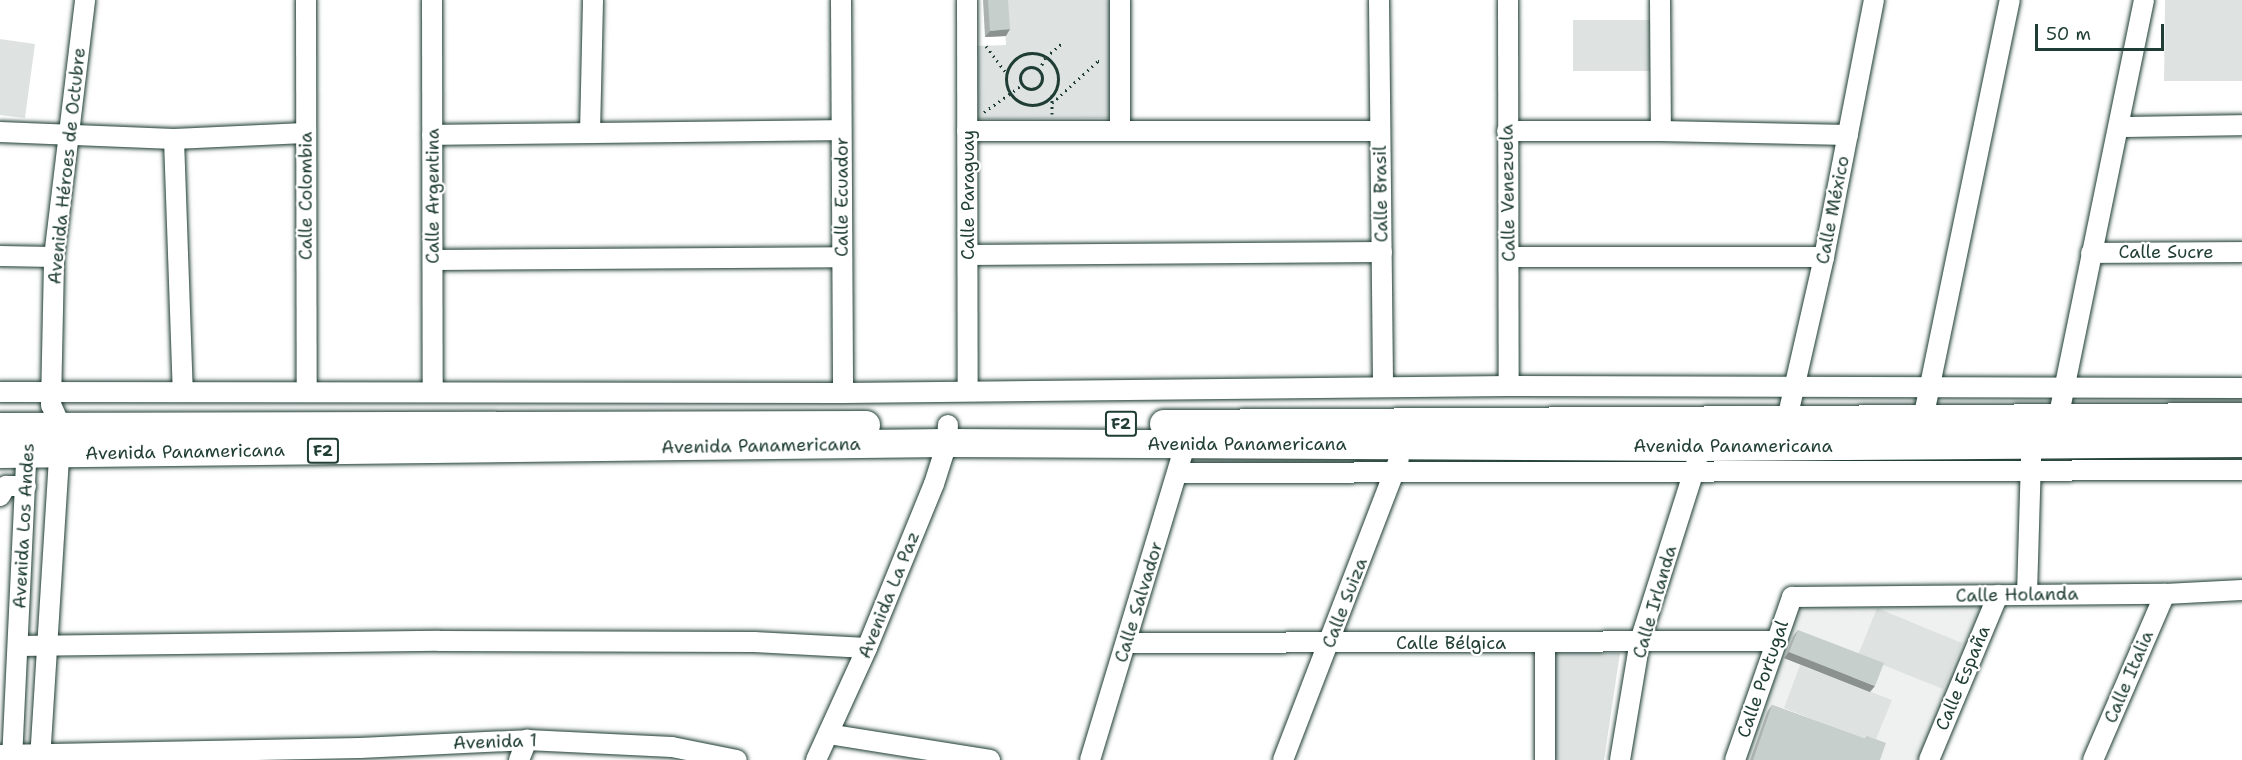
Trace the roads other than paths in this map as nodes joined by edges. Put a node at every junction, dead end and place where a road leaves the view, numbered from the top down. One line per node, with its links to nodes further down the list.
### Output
1 (85, 0): 27 (street, Avenida Héroes de Octubre)
2 (306, 0): 23 (street, Calle Colombia)
3 (432, 0): 25 (street, Calle Argentina)
4 (593, 0): 24 (street)
5 (841, 0): 16 (street, Calle Ecuador)
6 (967, 0): 17 (street, Calle Paraguay)
7 (1120, 0): 18 (street)
8 (1379, 0): 19 (street, Calle Brasil)
9 (1508, 0): 20 (street, Calle Venezuela)
10 (1660, 0): 21 (street)
11 (1874, 0): 26 (street, Calle México)
12 (2010, 0): 42 (street)
13 (2144, 0): 15 (street)
14 (2242, 125): 15 (street)
15 (2119, 127): 31 (street)
16 (841, 130): 24 (street); 35 (street, Calle Ecuador)
17 (967, 131): 18 (street); 32 (street, Calle Paraguay)
18 (1120, 131): 19 (street)
19 (1379, 131): 29 (street, Calle Brasil)
20 (1507, 131): 21 (street); 36 (street, Calle Venezuela)
21 (1661, 131): 26 (street)
22 (0, 132): 27 (street)
23 (305, 133): 28 (street); 48 (street, Calle Colombia)
24 (590, 133): 25 (street)
25 (432, 135): 38 (street, Calle Argentina)
26 (1848, 135): 37 (street, Calle México)
27 (67, 136): 28 (street); 34 (street, Avenida Héroes de Octubre)
28 (174, 139): 46 (street)
29 (1382, 252): 32 (street); 40 (street, Calle Brasil)
30 (2242, 252): 31 (street, Calle Sucre)
31 (2091, 253): 43 (street)
32 (968, 255): 45 (street, Calle Paraguay)
33 (0, 256): 34 (street)
34 (54, 257): 56 (street, Avenida Héroes de Octubre)
35 (842, 257): 38 (street); 50 (street, Calle Ecuador)
36 (1509, 257): 37 (street); 39 (street, Calle Venezuela)
37 (1824, 257): 41 (street, Calle México)
38 (434, 260): 49 (street, Calle Argentina)
39 (1509, 386): 40 (street, Avenida Panamericana); 41 (street, Avenida Panamericana)
40 (1383, 387): 45 (street, Avenida Panamericana)
41 (1795, 388): 42 (street, Avenida Panamericana); 52 (street, Calle México)
42 (1930, 388): 43 (street, Avenida Panamericana); 53 (street)
43 (2064, 388): 44 (street, Avenida Panamericana); 54 (street)
44 (2242, 388)
45 (968, 390): 50 (street, Avenida Panamericana)
46 (183, 391): 48 (street, Avenida Panamericana); 56 (street, Avenida Panamericana)
47 (0, 392): 56 (street, Avenida Panamericana)
48 (307, 392): 49 (street, Avenida Panamericana)
49 (434, 392): 50 (street, Avenida Panamericana)
50 (843, 393)
51 (2242, 417): 54 (highway, Avenida Panamericana / F2)
52 (1787, 419): 53 (highway, Avenida Panamericana / F2); 57 (highway, Avenida Panamericana / F2)
53 (1923, 419): 54 (highway, Avenida Panamericana / F2)
54 (2058, 419)
55 (0, 427): 56 (highway, Avenida Panamericana / F2)
56 (40, 430): 57 (highway, Avenida Panamericana / F2); 66 (street, Avenida Los Andes); 78 (street, Avenida Los Andes)
57 (947, 434): 58 (highway, Avenida Panamericana / F2); 79 (street, Avenida La Paz)
58 (1186, 443): 60 (highway, Avenida Panamericana / F2); 65 (street, Calle Salvador)
59 (2242, 443): 61 (highway, Avenida Panamericana / F2)
60 (1405, 445): 62 (highway, Avenida Panamericana / F2); 64 (street, Calle Suiza)
61 (2031, 458): 62 (highway, Avenida Panamericana / F2); 63 (street); 68 (street)
62 (1697, 459): 64 (street); 72 (street, Calle Irlanda)
63 (2242, 470)
64 (1395, 472): 65 (street); 76 (street, Calle Suiza)
65 (1179, 473): 74 (street, Calle Salvador)
66 (8, 489): 77 (street, Avenida Los Andes)
67 (2242, 590): 69 (street, Calle Holanda)
68 (2027, 594): 69 (street, Calle Holanda); 70 (street, Calle Holanda)
69 (2165, 594): 98 (street, Calle Italia)
70 (1998, 595): 71 (street, Calle Holanda); 97 (street, Calle España)
71 (1792, 597): 73 (street, Calle Portugal)
72 (1640, 641): 73 (street, Calle Bélgica); 75 (street, Calle Bélgica); 95 (street, Calle Irlanda)
73 (1775, 641): 96 (street, Calle Portugal)
74 (1127, 643): 76 (street, Calle Bélgica); 92 (street, Calle Salvador)
75 (1545, 643): 76 (street, Calle Bélgica); 94 (street)
76 (1329, 644): 93 (street, Calle Suiza)
77 (18, 645): 78 (street); 86 (street, Avenida Los Andes)
78 (46, 645): 79 (street); 87 (street, Avenida Los Andes)
79 (867, 648): 80 (street, Avenida La Paz)
80 (828, 734): 90 (street, Avenida La Paz); 91 (street)
81 (527, 740): 82 (street, Avenida 1); 83 (street, Avenida 1); 88 (street)
82 (357, 754): 85 (street, Avenida 1)
83 (669, 754): 89 (street, Avenida 1)
84 (197, 755): 85 (street, Avenida 1); 87 (street, Avenida 1)
85 (267, 755)
86 (8, 757): 87 (street, Avenida 1)
87 (40, 758)
88 (519, 760)
89 (737, 760)
90 (816, 760)
91 (990, 760)
92 (1090, 760)
93 (1283, 760)
94 (1545, 760)
95 (1620, 760)
96 (1735, 760)
97 (1929, 760)
98 (2093, 760)

